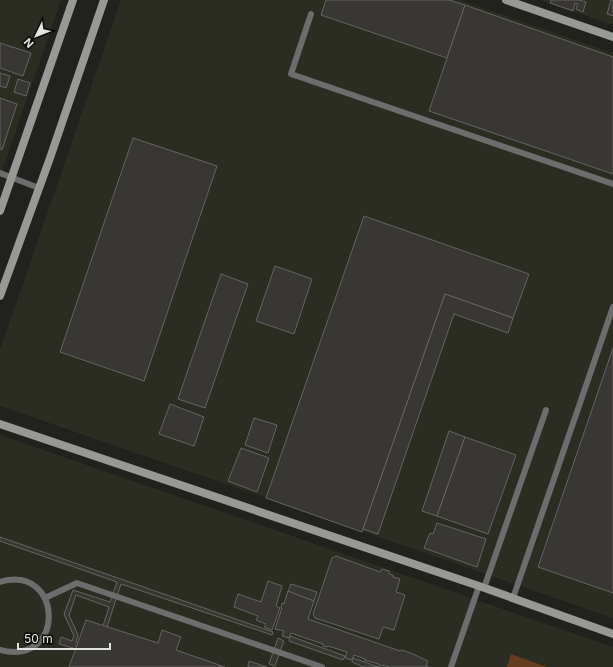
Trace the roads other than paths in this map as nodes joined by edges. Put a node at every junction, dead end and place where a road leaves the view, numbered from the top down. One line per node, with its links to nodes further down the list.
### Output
1 (73, 0): 7 (street)
2 (104, 0): 9 (street)
3 (506, 0): 5 (street)
4 (311, 14): 8 (lane)
5 (613, 37)
6 (0, 172): 7 (lane)
7 (12, 177): 9 (lane); 10 (street)
8 (613, 184)
9 (39, 188): 11 (street)
10 (0, 211)
11 (0, 296)
12 (613, 307): 18 (lane)
13 (546, 410): 16 (lane)
14 (0, 424): 16 (street)
15 (0, 582): 17 (lane)
16 (482, 587): 18 (street); 22 (lane)
17 (44, 598): 20 (lane); 21 (lane)
18 (513, 598): 19 (street)
19 (613, 634)
20 (0, 650)
21 (322, 667)
22 (451, 667)

